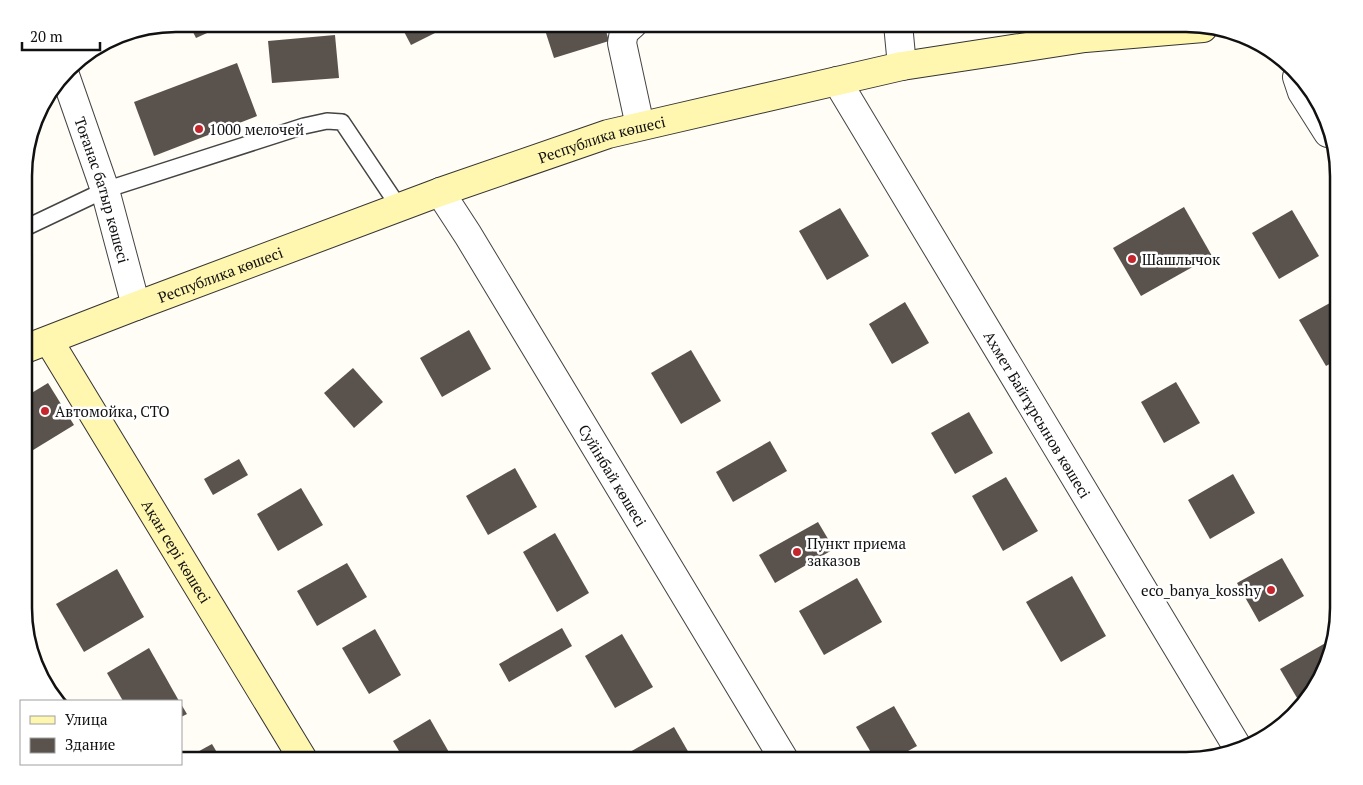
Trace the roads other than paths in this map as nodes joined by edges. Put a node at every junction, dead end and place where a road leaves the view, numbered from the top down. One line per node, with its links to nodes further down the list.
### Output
1 (624, 32): 9 (street)
2 (899, 32): 4 (street)
3 (1156, 32): 4 (main road, Республика көшесі)
4 (902, 66): 5 (main road, Республика көшесі)
5 (837, 81): 9 (main road, Республика көшесі); 16 (street, Ахмет Байтұрсынов көшесі)
6 (68, 82): 10 (street, Тоғанас батыр көшесі)
7 (1301, 90): 8 (street)
8 (1317, 116)
9 (640, 126): 11 (main road, Республика көшесі)
10 (105, 190): 12 (lane); 13 (lane); 14 (street, Тоғанас батыр көшесі)
11 (440, 192): 12 (main road, Республика көшесі); 18 (street, Суйінбай көшесі)
12 (399, 208): 14 (main road, Республика көшесі)
13 (32, 225)
14 (136, 306): 15 (main road, Республика көшесі)
15 (37, 345): 17 (main road, Ақан сері көшесі)
16 (1236, 744)
17 (298, 752)
18 (781, 752)

